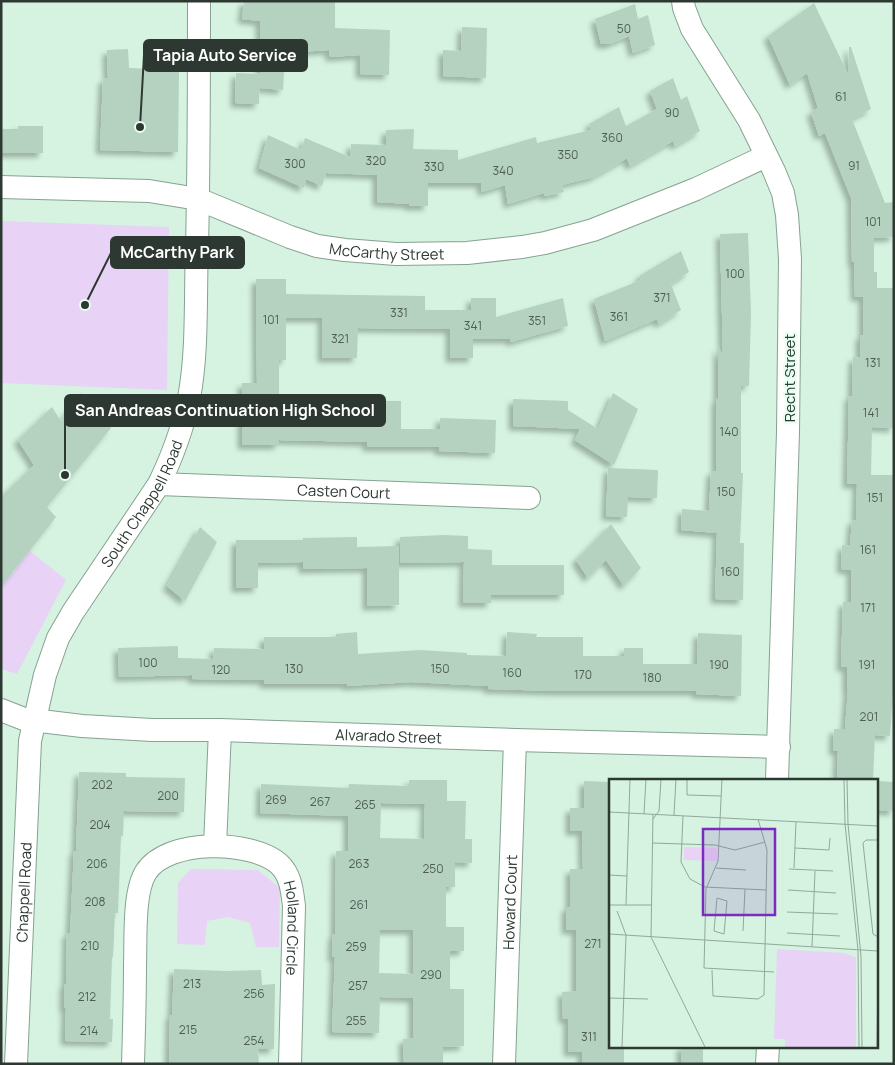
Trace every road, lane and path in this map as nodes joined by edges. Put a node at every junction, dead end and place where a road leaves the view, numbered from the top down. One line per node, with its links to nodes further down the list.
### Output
1 (199, 1): 5 (street, South Chappell Road)
2 (683, 1): 3 (street, Recht Street)
3 (766, 156): 5 (street, McCarthy Street); 12 (street, Recht Street)
4 (1, 187): 5 (street, McCarthy Street)
5 (198, 199): 6 (street, South Chappell Road)
6 (159, 484): 7 (street, Casten Court); 9 (street, South Chappell Road)
7 (529, 498)
8 (1, 710): 9 (street, Alvarado Street)
9 (34, 720): 10 (street, Alvarado Street); 16 (street, Chappell Road)
10 (220, 730): 11 (street, Alvarado Street); 14 (street)
11 (515, 740): 12 (street, Alvarado Street); 19 (street, Howard Court)
12 (779, 747): 13 (street, Recht Street)
13 (777, 779)
14 (215, 846): 17 (street, Holland Circle); 18 (street, Holland Circle)
15 (768, 1048): 20 (street)
16 (16, 1064)
17 (133, 1064)
18 (290, 1064)
19 (504, 1064)
20 (767, 1064)

